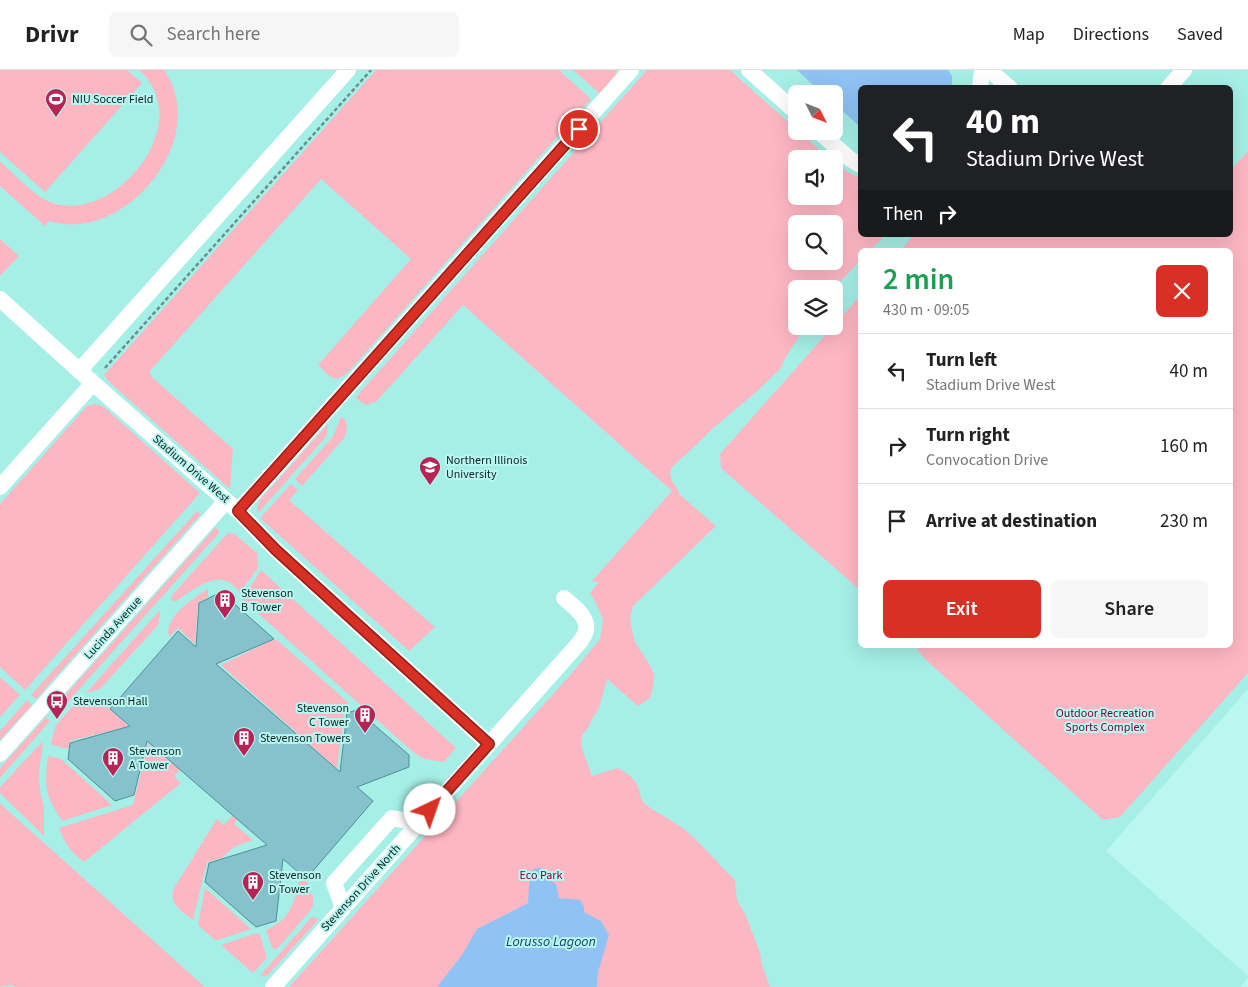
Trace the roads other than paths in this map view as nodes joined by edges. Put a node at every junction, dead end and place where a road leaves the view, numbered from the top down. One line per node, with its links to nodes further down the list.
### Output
1 (348, 70): 14 (street)
2 (631, 70): 17 (street, Lucinda Avenue)
3 (749, 70): 10 (street)
4 (982, 70): 7 (street)
5 (989, 70): 8 (street)
6 (1184, 70): 9 (street)
7 (980, 85)
8 (1006, 85)
9 (1171, 85)
10 (788, 105)
11 (828, 140): 12 (street)
12 (858, 164)
13 (0, 299): 14 (street, Stadium Drive West)
14 (79, 371): 15 (street, Stadium Drive West)
15 (93, 383): 16 (street); 17 (street, Stadium Drive West)
16 (0, 487)
17 (232, 506): 19 (street, Stadium Drive West); 20 (street, Lucinda Avenue)
18 (564, 598): 19 (street, Stevenson Drive North)
19 (489, 744): 21 (street, Stevenson Drive North)
20 (0, 754)
21 (418, 823): 22 (street, Stevenson Drive North); 22 (street)
22 (343, 908): 23 (street, Stevenson Drive North)
23 (272, 987)

